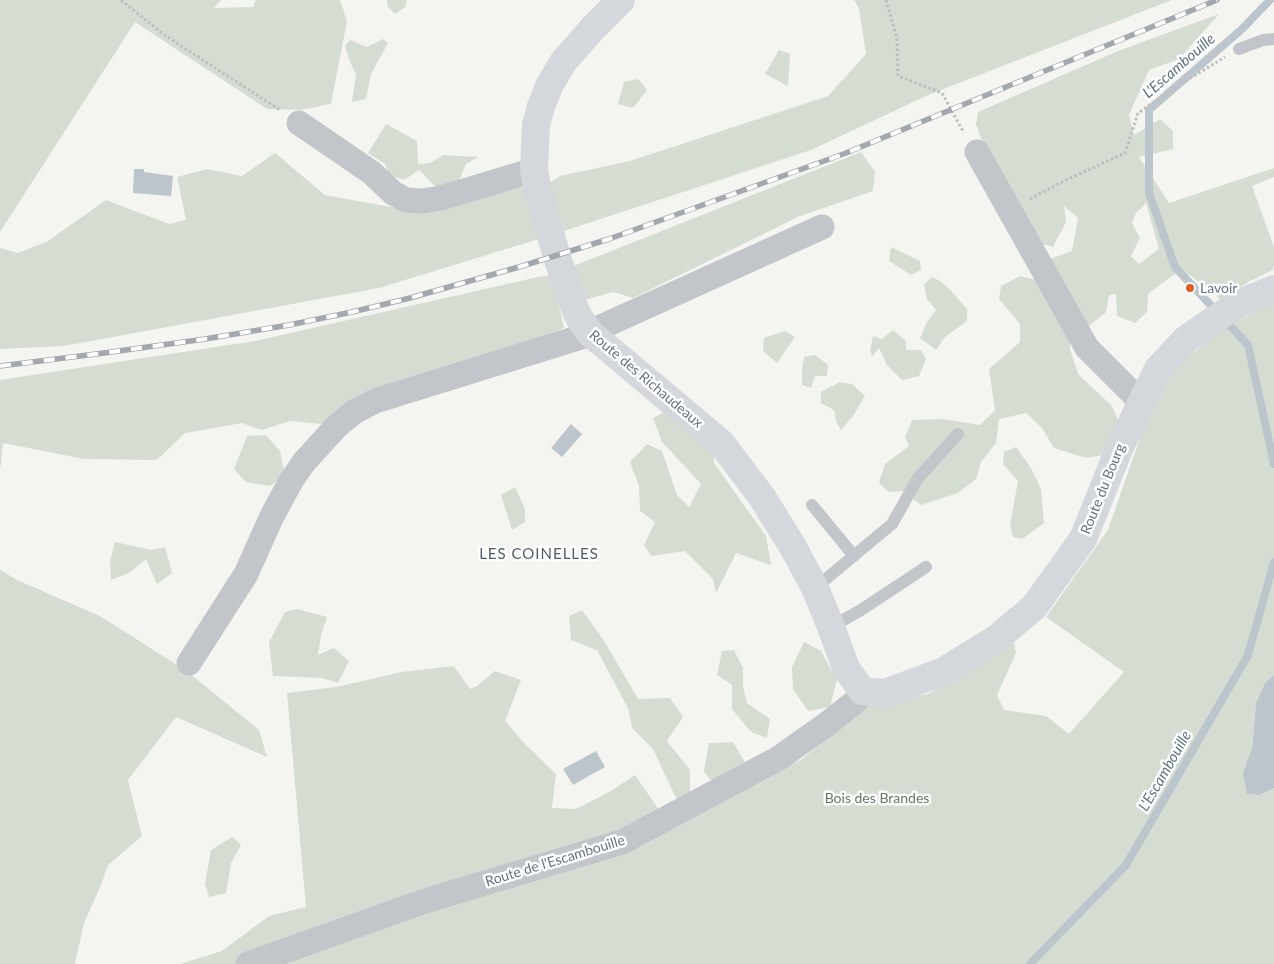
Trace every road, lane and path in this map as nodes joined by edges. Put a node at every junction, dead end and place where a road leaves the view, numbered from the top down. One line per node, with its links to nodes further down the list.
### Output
1 (121, 0): 6 (path)
2 (621, 0): 8 (street, Route des Richaudeaux)
3 (886, 0): 7 (path)
4 (1274, 39): 5 (lane)
5 (1239, 49): 9 (path)
6 (299, 123): 8 (street)
7 (977, 152): 9 (street)
8 (536, 178): 12 (street, Route des Richaudeaux)
9 (1009, 210): 13 (street)
10 (822, 227): 12 (street)
11 (1274, 289): 13 (street, Route du Bourg)
12 (590, 333): 18 (street, Route des Richaudeaux); 20 (street)
13 (1142, 403): 21 (street, Route du Bourg)
14 (958, 434): 16 (lane)
15 (812, 504): 16 (lane)
16 (854, 556): 18 (lane)
17 (926, 567): 19 (lane)
18 (816, 588): 19 (street, Route des Richaudeaux)
19 (831, 627): 21 (street, Route des Richaudeaux)
20 (189, 664)
21 (862, 691): 22 (street, Route de l'Escambouille)
22 (248, 964)

